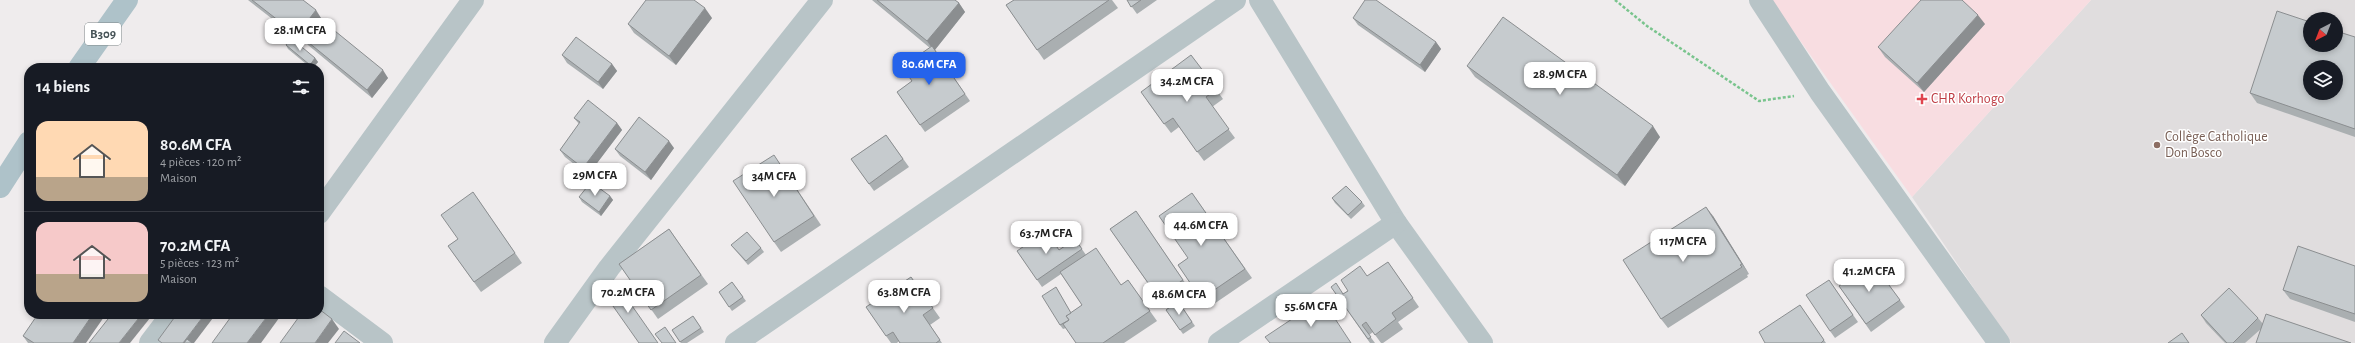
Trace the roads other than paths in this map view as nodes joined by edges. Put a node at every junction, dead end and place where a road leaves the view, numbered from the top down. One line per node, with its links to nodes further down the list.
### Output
1 (127, 0): 7 (main road, B309)
2 (473, 0): 10 (street)
3 (822, 0): 16 (street)
4 (1235, 0): 17 (street)
5 (1260, 0): 11 (street)
6 (1760, 0): 20 (street)
7 (83, 63)
8 (24, 150): 9 (main road)
9 (0, 187)
10 (324, 206)
11 (1396, 223): 18 (street); 19 (street)
12 (324, 300): 15 (street)
13 (168, 319): 14 (street)
14 (150, 343)
15 (382, 343)
16 (555, 343)
17 (736, 343)
18 (1219, 343)
19 (1482, 343)
20 (1999, 343)

